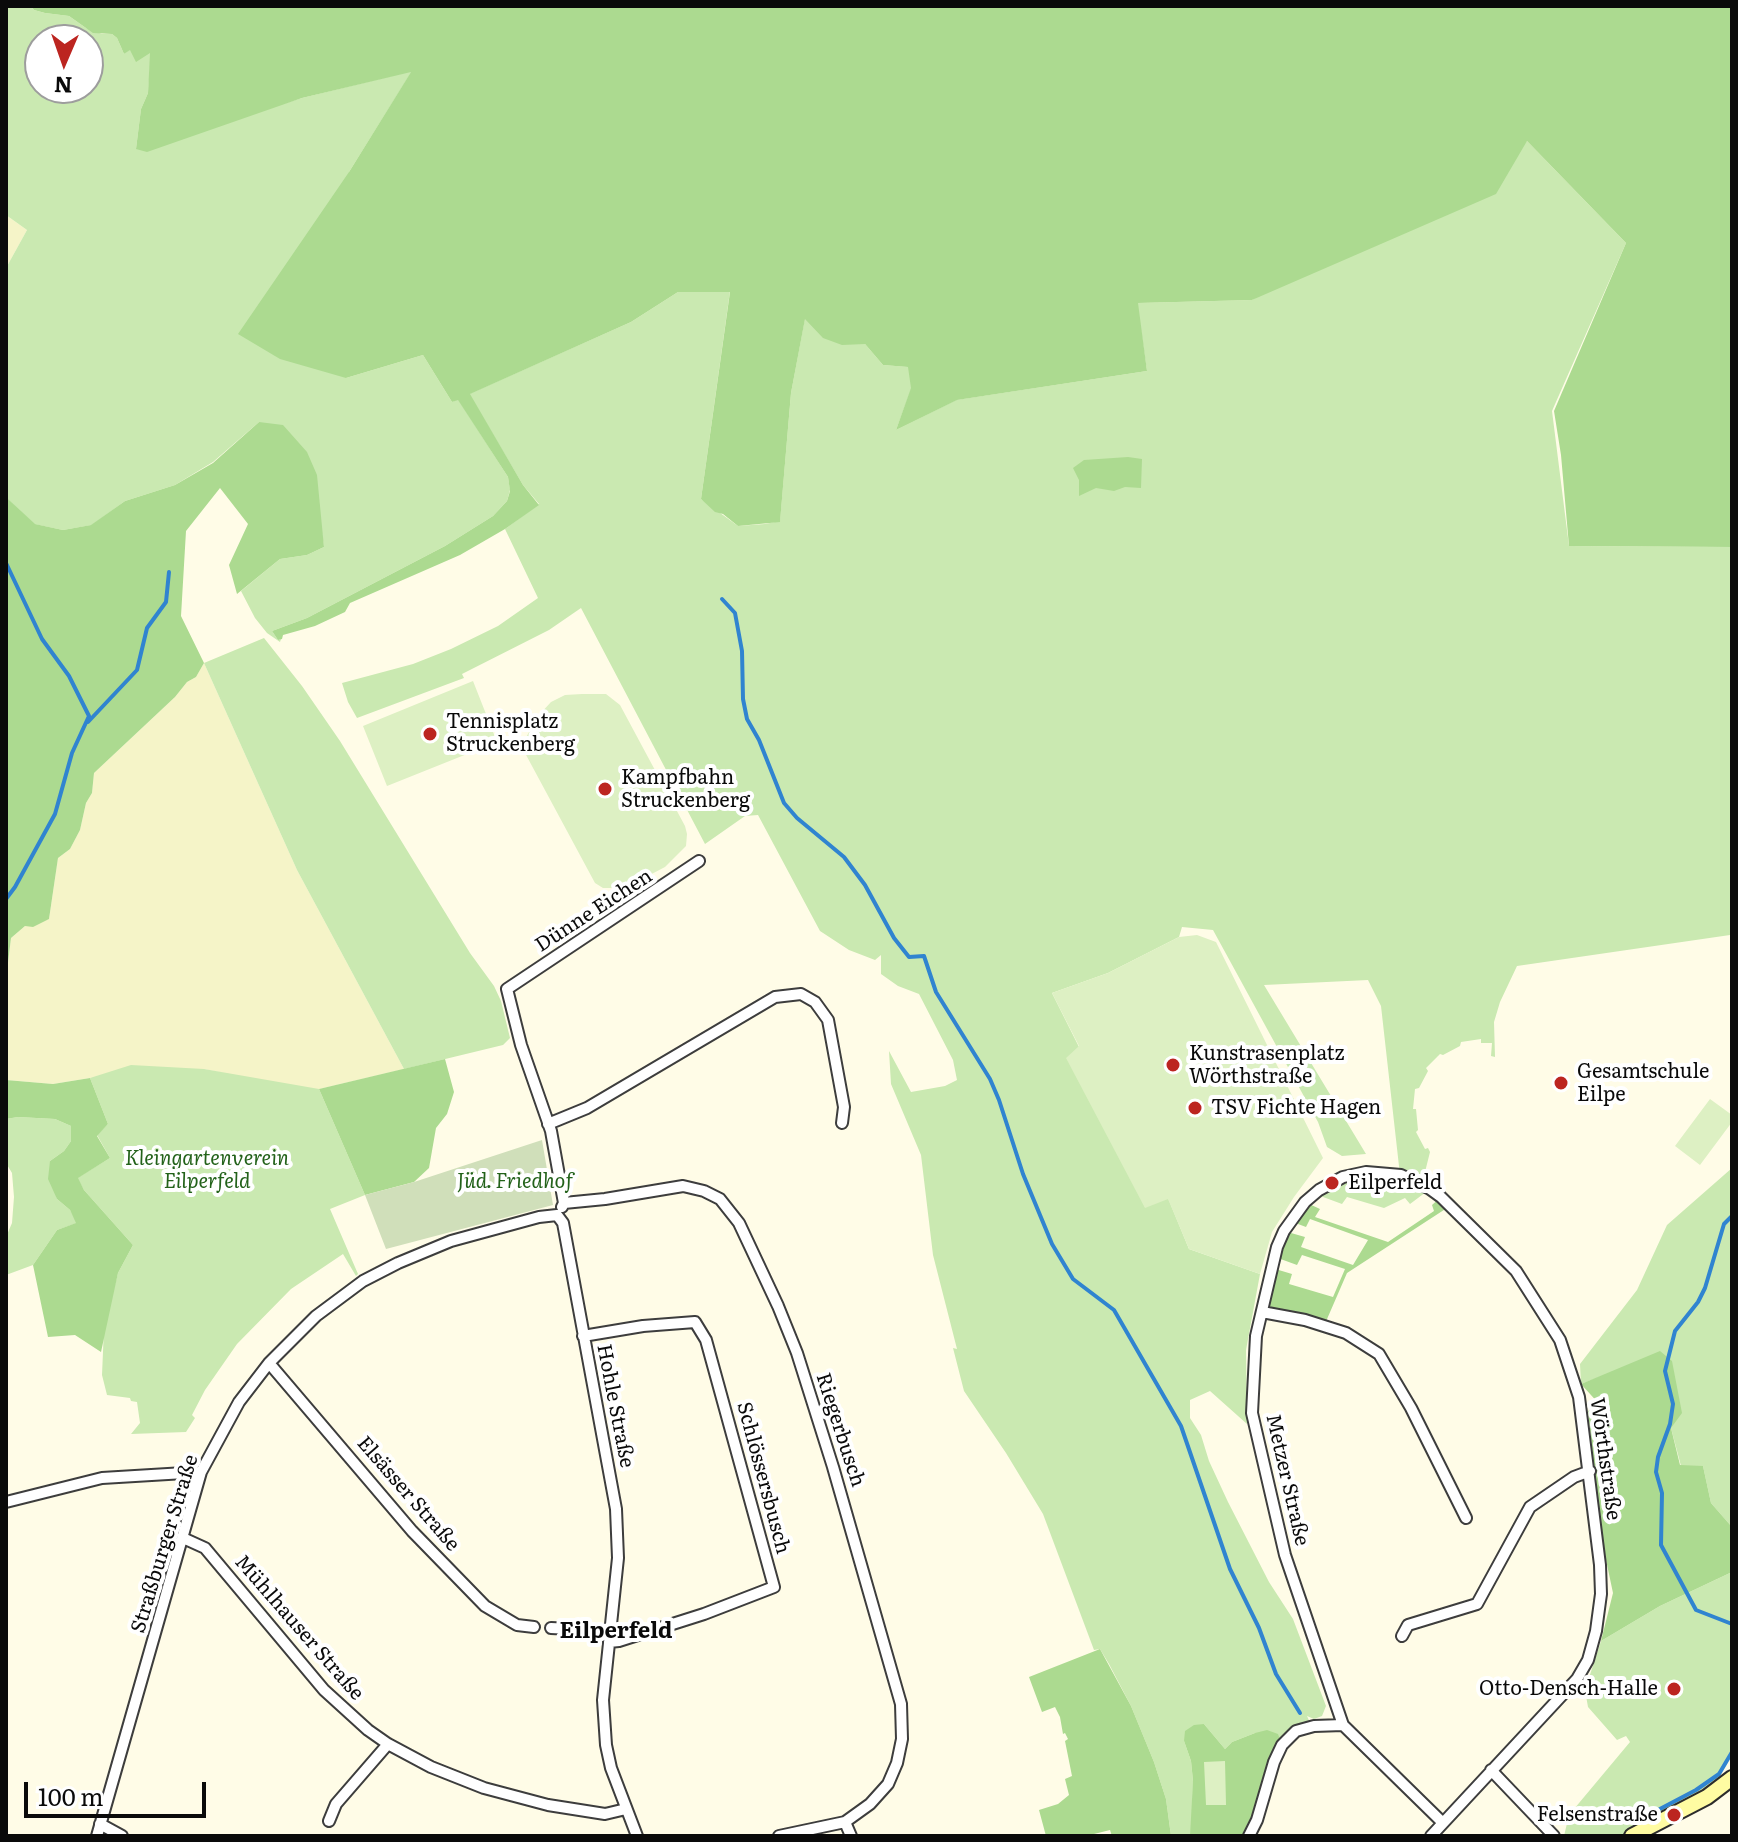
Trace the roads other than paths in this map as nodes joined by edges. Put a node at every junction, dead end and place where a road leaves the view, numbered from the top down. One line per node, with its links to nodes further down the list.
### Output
1 (699, 861): 3 (street, Dünne Eichen)
2 (842, 1123): 3 (street)
3 (548, 1124): 4 (street)
4 (564, 1203): 5 (street); 24 (street, Riegerbusch)
5 (557, 1215): 7 (street, Hohle Straße); 8 (street, Straßburger Straße)
6 (1262, 1312): 9 (street, Wörthstraße); 12 (street); 18 (street, Metzer Straße)
7 (583, 1336): 17 (street, Hohle Straße); 17 (street, Schlössersbusch)
8 (269, 1363): 10 (street, Straßburger Straße); 14 (street, Elsässer Straße)
9 (1590, 1471): 16 (street); 20 (street, Wörthstraße)
10 (201, 1472): 11 (street); 13 (street, Straßburger Straße)
11 (6, 1502)
12 (1466, 1518)
13 (183, 1538): 19 (street, Mühlhauser Straße); 26 (street, Straßburger Straße)
14 (534, 1627)
15 (551, 1628): 17 (street)
16 (1402, 1636)
17 (610, 1637): 22 (street, Hohle Straße)
18 (1343, 1725): 25 (street, Metzer Straße); 32 (street)
19 (388, 1744): 22 (street, Mühlhauser Straße); 23 (street)
20 (1491, 1770): 25 (street, Wörthstraße); 34 (street)
21 (1732, 1778): 35 (main road)
22 (626, 1809): 29 (street, Hohle Straße)
23 (329, 1821)
24 (845, 1822): 30 (street); 31 (street)
25 (1442, 1822): 33 (street, Wörthstraße)
26 (100, 1824): 27 (street, Straßburger Straße); 28 (street)
27 (97, 1836)
28 (122, 1836)
29 (637, 1836)
30 (779, 1836)
31 (851, 1836)
32 (1249, 1836)
33 (1431, 1836)
34 (1554, 1836)
35 (1632, 1836)

